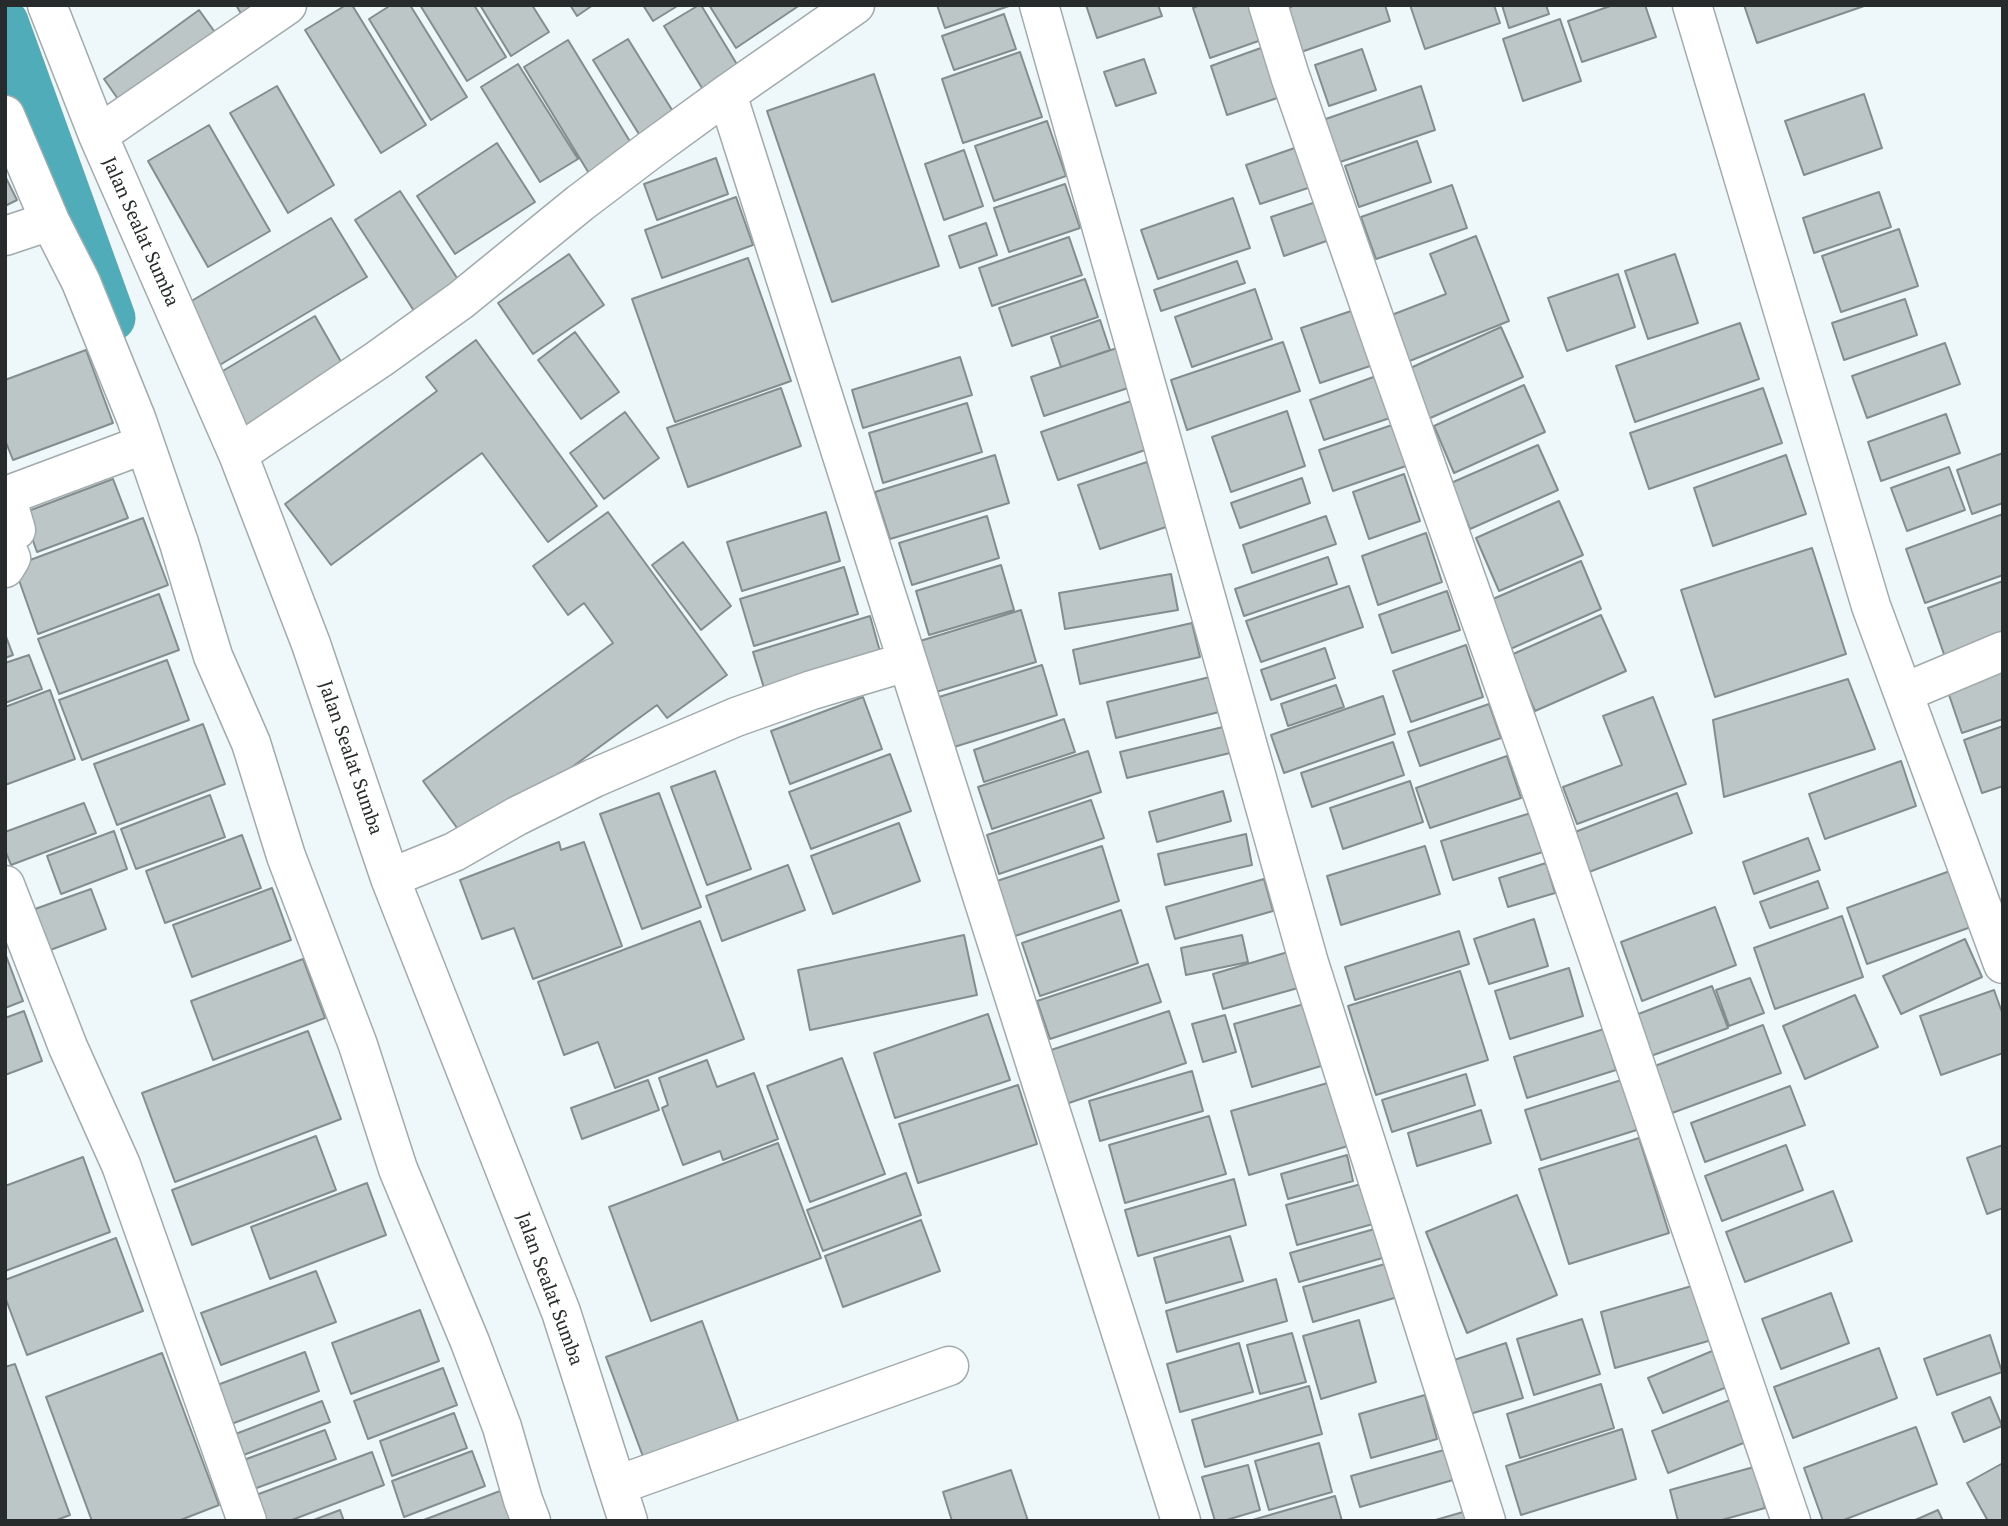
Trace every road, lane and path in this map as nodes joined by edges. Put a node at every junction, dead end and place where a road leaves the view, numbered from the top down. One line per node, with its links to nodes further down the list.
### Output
1 (47, 5): 9 (street, Jalan Sealat Sumba)
2 (287, 5): 9 (street)
3 (855, 5): 7 (street)
4 (1039, 5): 28 (street)
5 (1268, 5): 29 (street)
6 (1692, 5): 19 (street)
7 (727, 94): 13 (street); 18 (street)
8 (5, 115): 10 (street)
9 (98, 135): 13 (street, Jalan Sealat Sumba)
10 (50, 221): 11 (street); 12 (street)
11 (5, 236)
12 (145, 444): 14 (street); 26 (street)
13 (238, 454): 20 (street, Jalan Sealat Sumba)
14 (5, 533)
15 (5, 544): 16 (street)
16 (5, 568)
17 (2003, 651): 19 (street)
18 (906, 662): 20 (street); 27 (street)
19 (1903, 693): 22 (street)
20 (390, 878): 24 (street, Jalan Sealat Sumba)
21 (5, 885): 25 (street)
22 (2003, 964)
23 (949, 1366): 24 (street)
24 (623, 1503)
25 (247, 1521)
26 (531, 1521)
27 (1181, 1521)
28 (1486, 1521)
29 (1791, 1521)

